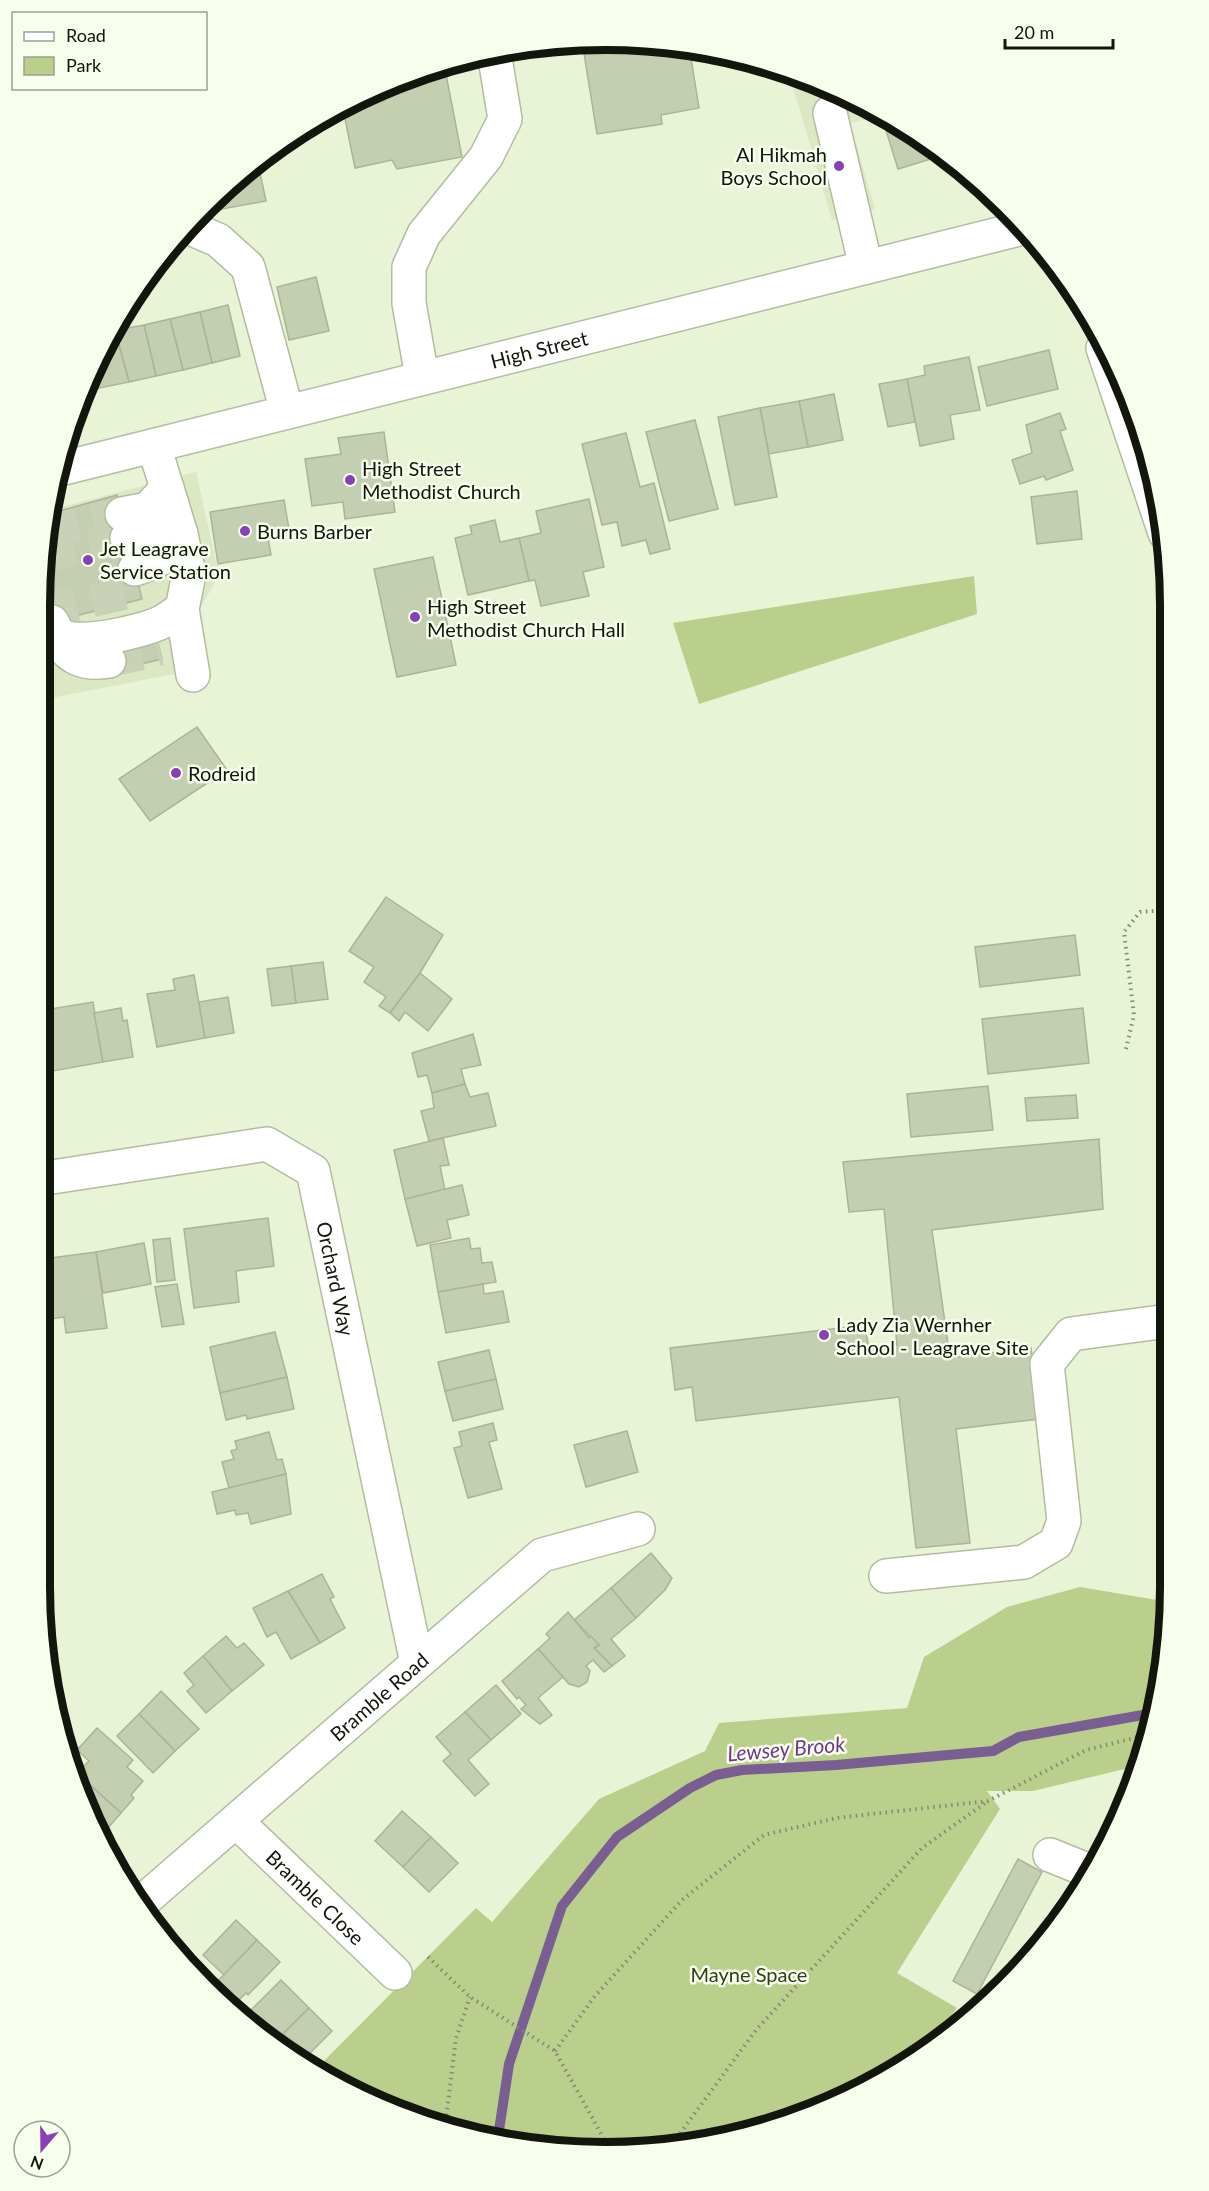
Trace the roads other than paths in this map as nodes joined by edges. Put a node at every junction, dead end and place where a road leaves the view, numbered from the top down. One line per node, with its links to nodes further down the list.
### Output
1 (495, 60): 6 (street)
2 (830, 113): 5 (street)
3 (195, 230): 8 (street)
4 (1014, 230): 5 (street, High Street)
5 (866, 267): 6 (street, High Street)
6 (422, 377): 8 (street, High Street)
7 (1123, 408): 10 (street)
8 (287, 412): 9 (street, High Street)
9 (154, 446): 11 (street, High Street); 12 (street)
10 (1141, 462)
11 (67, 467)
12 (176, 521): 13 (street); 14 (street); 15 (street)
13 (124, 526)
14 (138, 580)
15 (176, 630): 16 (street); 17 (street)
16 (109, 661)
17 (193, 675)
18 (50, 1177): 22 (street, Orchard Way)
19 (1160, 1322): 21 (street)
20 (638, 1529): 22 (street, Bramble Road)
21 (886, 1576)
22 (417, 1663): 23 (street, Bramble Road)
23 (236, 1821): 26 (street, Bramble Road); 27 (street, Bramble Close)
24 (1050, 1855): 25 (street)
25 (1082, 1868)
26 (146, 1899)
27 (396, 1973)

